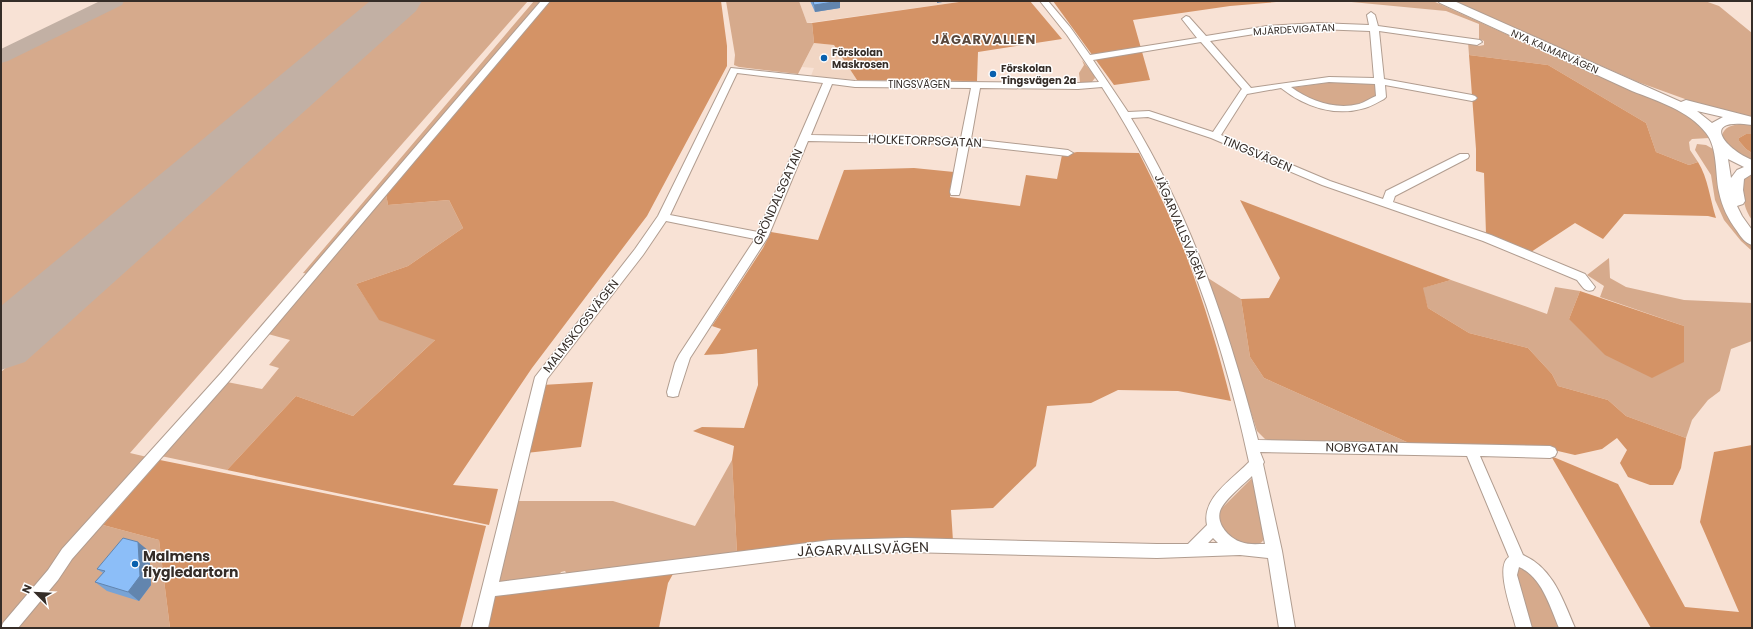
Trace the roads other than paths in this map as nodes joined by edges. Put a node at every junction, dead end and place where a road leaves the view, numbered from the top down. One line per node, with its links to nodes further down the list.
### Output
1 (546, 1): 49 (street)
2 (1044, 1): 5 (street, JÄGARVALLSVÄGEN)
3 (1048, 1): 5 (street, JÄGARVALLSVÄGEN)
4 (1444, 1): 20 (main road, NYA KALMARVÄGEN)
5 (1055, 14): 11 (street, JÄGARVALLSVÄGEN)
6 (1371, 15): 8 (street)
7 (1186, 19): 9 (street)
8 (1374, 28): 9 (street, MJÄRDEVIGATAN); 10 (street, MJÄRDEVIGATAN); 14 (street)
9 (1204, 39): 11 (street, MJÄRDEVIGATAN); 18 (street)
10 (1477, 42)
11 (1087, 58): 15 (street, JÄGARVALLSVÄGEN)
12 (734, 70): 13 (street, TINGSVÄGEN); 33 (street, MALMSKOGSVÄGEN)
13 (828, 81): 16 (street, TINGSVÄGEN); 24 (street, GRÖNDALSGATAN)
14 (1380, 81): 17 (street); 17 (street); 19 (street)
15 (1105, 84): 16 (street, TINGSVÄGEN); 21 (street, JÄGARVALLSVÄGEN)
16 (976, 85): 26 (street)
17 (1284, 86): 18 (street)
18 (1249, 91): 23 (street)
19 (1472, 98)
20 (1667, 99): 22 (main road, NYA KALMARVÄGEN); 25 (main road, NYA KALMARVÄGEN)
21 (1125, 115): 23 (street, TINGSVÄGEN); 39 (street, JÄGARVALLSVÄGEN)
22 (1750, 121): 25 (main road)
23 (1215, 136): 32 (street, TINGSVÄGEN)
24 (804, 138): 26 (street, HOLKETORPSGATAN); 35 (street, GRÖNDALSGATAN)
25 (1716, 139): 29 (main road, NYA KALMARVÄGEN); 36 (main road)
26 (965, 140): 27 (street, HOLKETORPSGATAN); 31 (street)
27 (1068, 153)
28 (1464, 156): 32 (street)
29 (1752, 165)
30 (1752, 169): 34 (main road)
31 (955, 192)
32 (1386, 204): 37 (street, TINGSVÄGEN)
33 (663, 218): 35 (street); 48 (street, MALMSKOGSVÄGEN)
34 (1752, 229)
35 (762, 237): 38 (street, GRÖNDALSGATAN)
36 (1752, 240)
37 (1589, 287)
38 (673, 392)
39 (1253, 446): 40 (street, NOBYGATAN); 42 (street, JÄGARVALLSVÄGEN)
40 (1471, 450): 41 (street, NOBYGATAN); 47 (street)
41 (1550, 452)
42 (1257, 462): 43 (street); 46 (street, JÄGARVALLSVÄGEN)
43 (1214, 527): 44 (street); 45 (street)
44 (1239, 549): 45 (street, JÄGARVALLSVÄGEN); 46 (street, JÄGARVALLSVÄGEN)
45 (1191, 551): 48 (street, JÄGARVALLSVÄGEN)
46 (1275, 551): 51 (street)
47 (1518, 560): 52 (street); 53 (street)
48 (489, 590): 50 (street, MALMSKOGSVÄGEN)
49 (8, 628)
50 (480, 628)
51 (1287, 628)
52 (1524, 628)
53 (1567, 628)

